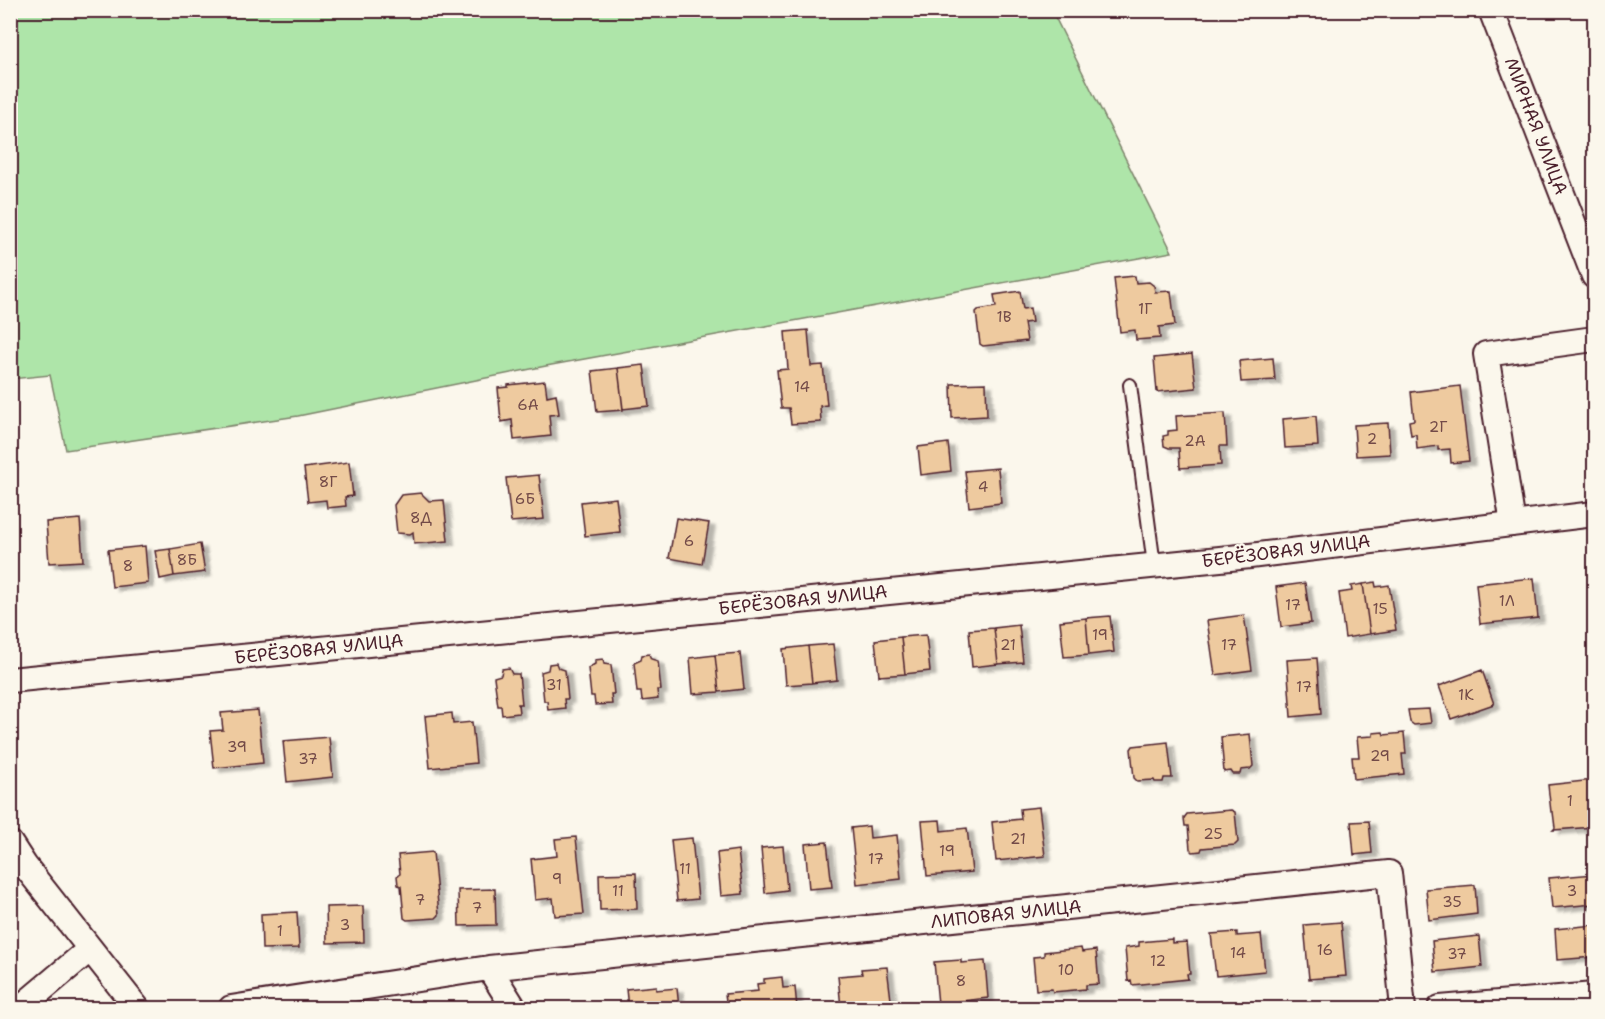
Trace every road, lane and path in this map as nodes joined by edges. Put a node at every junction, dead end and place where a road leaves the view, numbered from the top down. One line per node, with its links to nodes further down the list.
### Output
1 (1491, 10): 2 (street, МИРНАЯ УЛИЦА)
2 (1594, 276)
3 (1594, 339): 6 (street)
4 (1130, 385): 7 (lane)
5 (1594, 514): 6 (street, БЕРЁЗОВАЯ УЛИЦА)
6 (1513, 524): 7 (street, БЕРЁЗОВАЯ УЛИЦА)
7 (1154, 565): 8 (street, БЕРЁЗОВАЯ УЛИЦА)
8 (10, 680)
9 (10, 843): 10 (street)
10 (90, 949): 13 (street); 14 (street)
11 (489, 968): 15 (street); 16 (street); 17 (street, ЛИПОВАЯ УЛИЦА)
12 (1594, 995): 18 (street)
13 (20, 1008)
14 (137, 1008)
15 (231, 1008)
16 (514, 1008)
17 (1402, 1008)
18 (1440, 1008)

